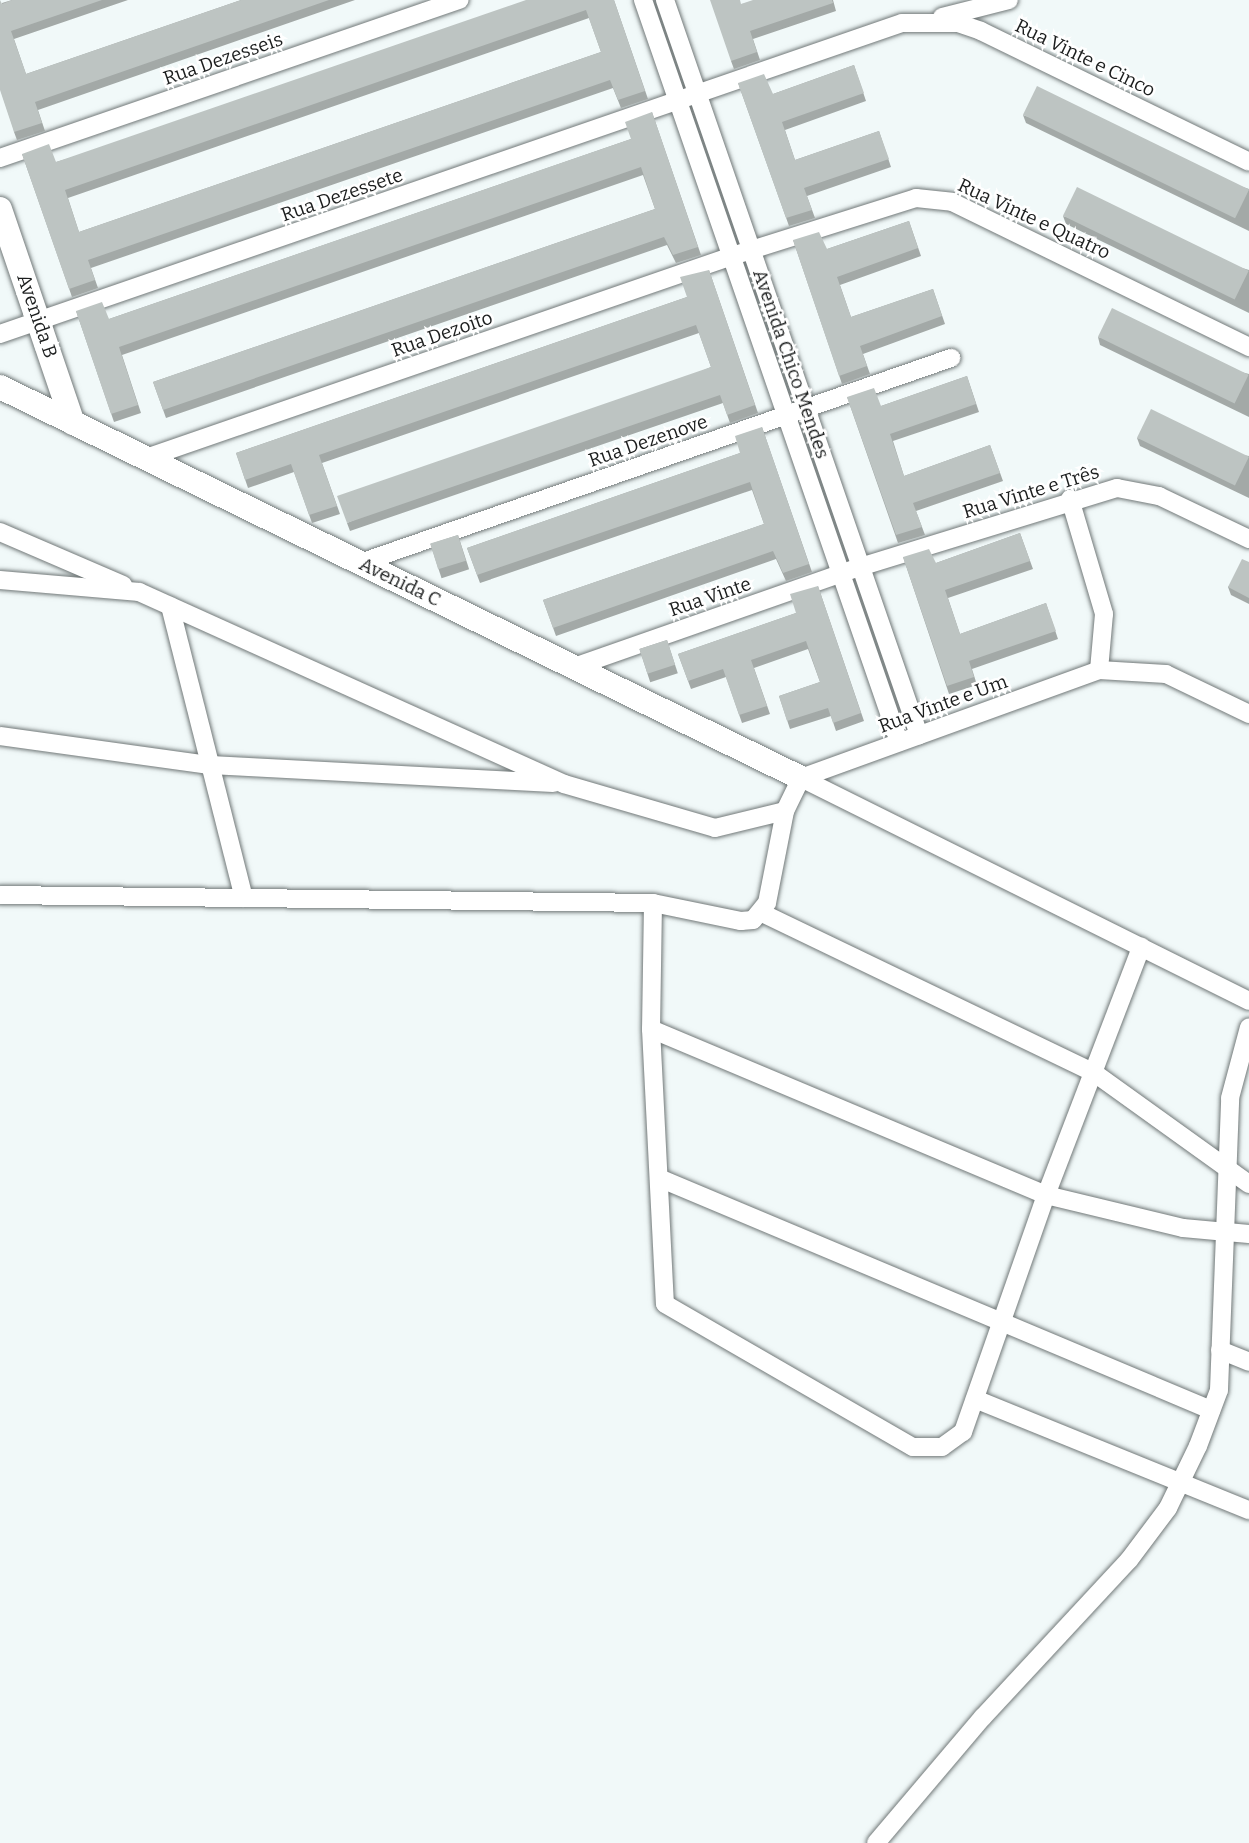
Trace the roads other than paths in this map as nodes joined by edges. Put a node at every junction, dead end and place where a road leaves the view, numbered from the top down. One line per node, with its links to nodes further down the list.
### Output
1 (460, 0): 8 (street, Rua Dezesseis)
2 (643, 0): 7 (street, Avenida Chico Mendes)
3 (665, 0): 6 (street, Avenida Chico Mendes)
4 (1009, 0): 5 (street)
5 (928, 20): 6 (street, Rua Vinte e Cinco); 9 (street, Rua Vinte e Cinco)
6 (698, 96): 7 (street, Rua Dezessete); 11 (street, Avenida Chico Mendes)
7 (679, 103): 12 (street, Avenida Chico Mendes); 13 (street, Rua Dezessete)
8 (0, 158)
9 (1249, 162)
10 (0, 209): 13 (street, Avenida B)
11 (751, 250): 12 (street, Rua Dezoito); 15 (street, Rua Vinte e Quatro); 18 (street, Avenida Chico Mendes)
12 (732, 256): 19 (street, Avenida Chico Mendes); 21 (street, Rua Dezoito)
13 (38, 321): 14 (street, Rua Dezessete); 20 (street, Avenida B)
14 (0, 334)
15 (1249, 347)
16 (951, 358): 18 (street, Rua Dezenove)
17 (0, 387): 20 (street, Avenida C)
18 (806, 409): 19 (street, Rua Dezenove); 26 (street, Avenida Chico Mendes)
19 (787, 415): 25 (street, Rua Dezenove); 27 (street, Avenida Chico Mendes)
20 (73, 423): 21 (street, Avenida C)
21 (146, 458): 25 (street, Avenida C)
22 (1070, 499): 24 (street, Rua Vinte e Três); 26 (street, Rua Vinte e Três); 32 (street)
23 (0, 532): 29 (street)
24 (1249, 539)
25 (360, 563): 31 (street, Avenida C)
26 (860, 567): 27 (street, Rua Vinte); 34 (street, Avenida Chico Mendes)
27 (841, 573): 31 (street, Rua Vinte); 36 (street, Avenida Chico Mendes)
28 (0, 580): 29 (street)
29 (139, 592): 30 (street)
30 (170, 606): 37 (street); 39 (street)
31 (574, 667): 38 (street, Avenida C)
32 (1099, 670): 33 (street); 34 (street, Rua Vinte e Um)
33 (1249, 714)
34 (919, 735): 36 (street, Rua Vinte e Um)
35 (0, 736): 37 (street)
36 (900, 742): 38 (street, Rua Vinte e Um)
37 (210, 765): 39 (street); 42 (street)
38 (801, 778): 40 (street); 45 (street)
39 (564, 783): 40 (street)
40 (785, 811): 44 (street)
41 (0, 895): 42 (street)
42 (244, 898): 43 (street)
43 (653, 903): 44 (street); 48 (street)
44 (762, 914): 49 (street)
45 (1141, 947): 46 (street); 49 (street)
46 (1249, 1001)
47 (1249, 1027): 50 (street)
48 (651, 1029): 51 (street); 53 (street)
49 (1093, 1072): 50 (street); 53 (street)
50 (1228, 1169): 52 (street); 54 (street)
51 (659, 1178): 56 (street); 59 (street)
52 (1249, 1184)
53 (1046, 1195): 54 (street); 56 (street)
54 (1226, 1232): 55 (street); 57 (street)
55 (1249, 1234)
56 (1002, 1321): 59 (street); 60 (street)
57 (1220, 1350): 58 (street); 60 (street)
58 (1249, 1362)
59 (975, 1399): 61 (street)
60 (1211, 1410): 61 (street)
61 (1180, 1482): 62 (street); 63 (street)
62 (1249, 1510)
63 (876, 1843)

